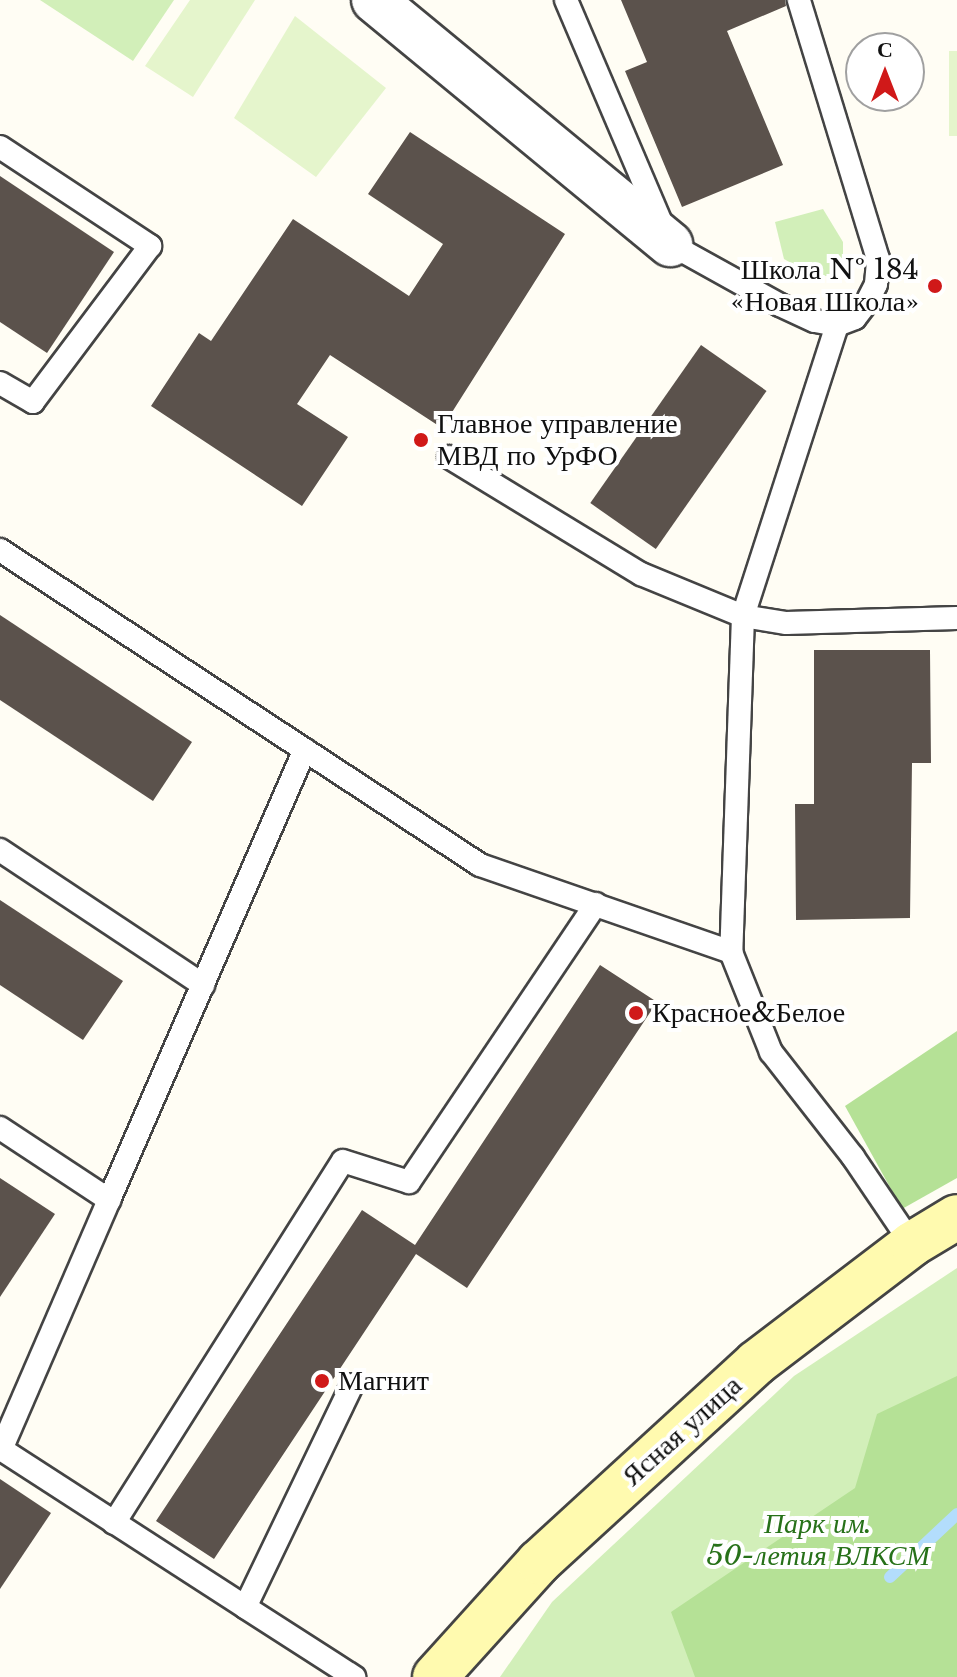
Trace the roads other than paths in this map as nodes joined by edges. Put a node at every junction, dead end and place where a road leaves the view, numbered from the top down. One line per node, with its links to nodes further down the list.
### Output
1 (374, 0): 5 (street)
2 (566, 0): 5 (lane)
3 (799, 0): 6 (lane)
4 (0, 147): 7 (lane)
5 (670, 244): 6 (lane)
6 (837, 325): 10 (lane)
7 (0, 383)
8 (449, 457): 10 (lane)
9 (0, 550): 12 (lane)
10 (743, 616): 11 (lane); 15 (lane)
11 (957, 618)
12 (305, 750): 14 (lane); 16 (lane)
13 (0, 850): 16 (lane)
14 (596, 904): 15 (lane); 22 (lane)
15 (731, 952): 20 (lane)
16 (203, 985): 18 (lane)
17 (0, 1128): 18 (lane)
18 (109, 1200): 22 (lane)
19 (957, 1217): 20 (street, Ясная улица)
20 (912, 1244): 25 (street, Ясная улица)
21 (352, 1385): 23 (lane)
22 (114, 1523): 23 (lane)
23 (245, 1607): 24 (lane)
24 (354, 1677)
25 (435, 1677)

